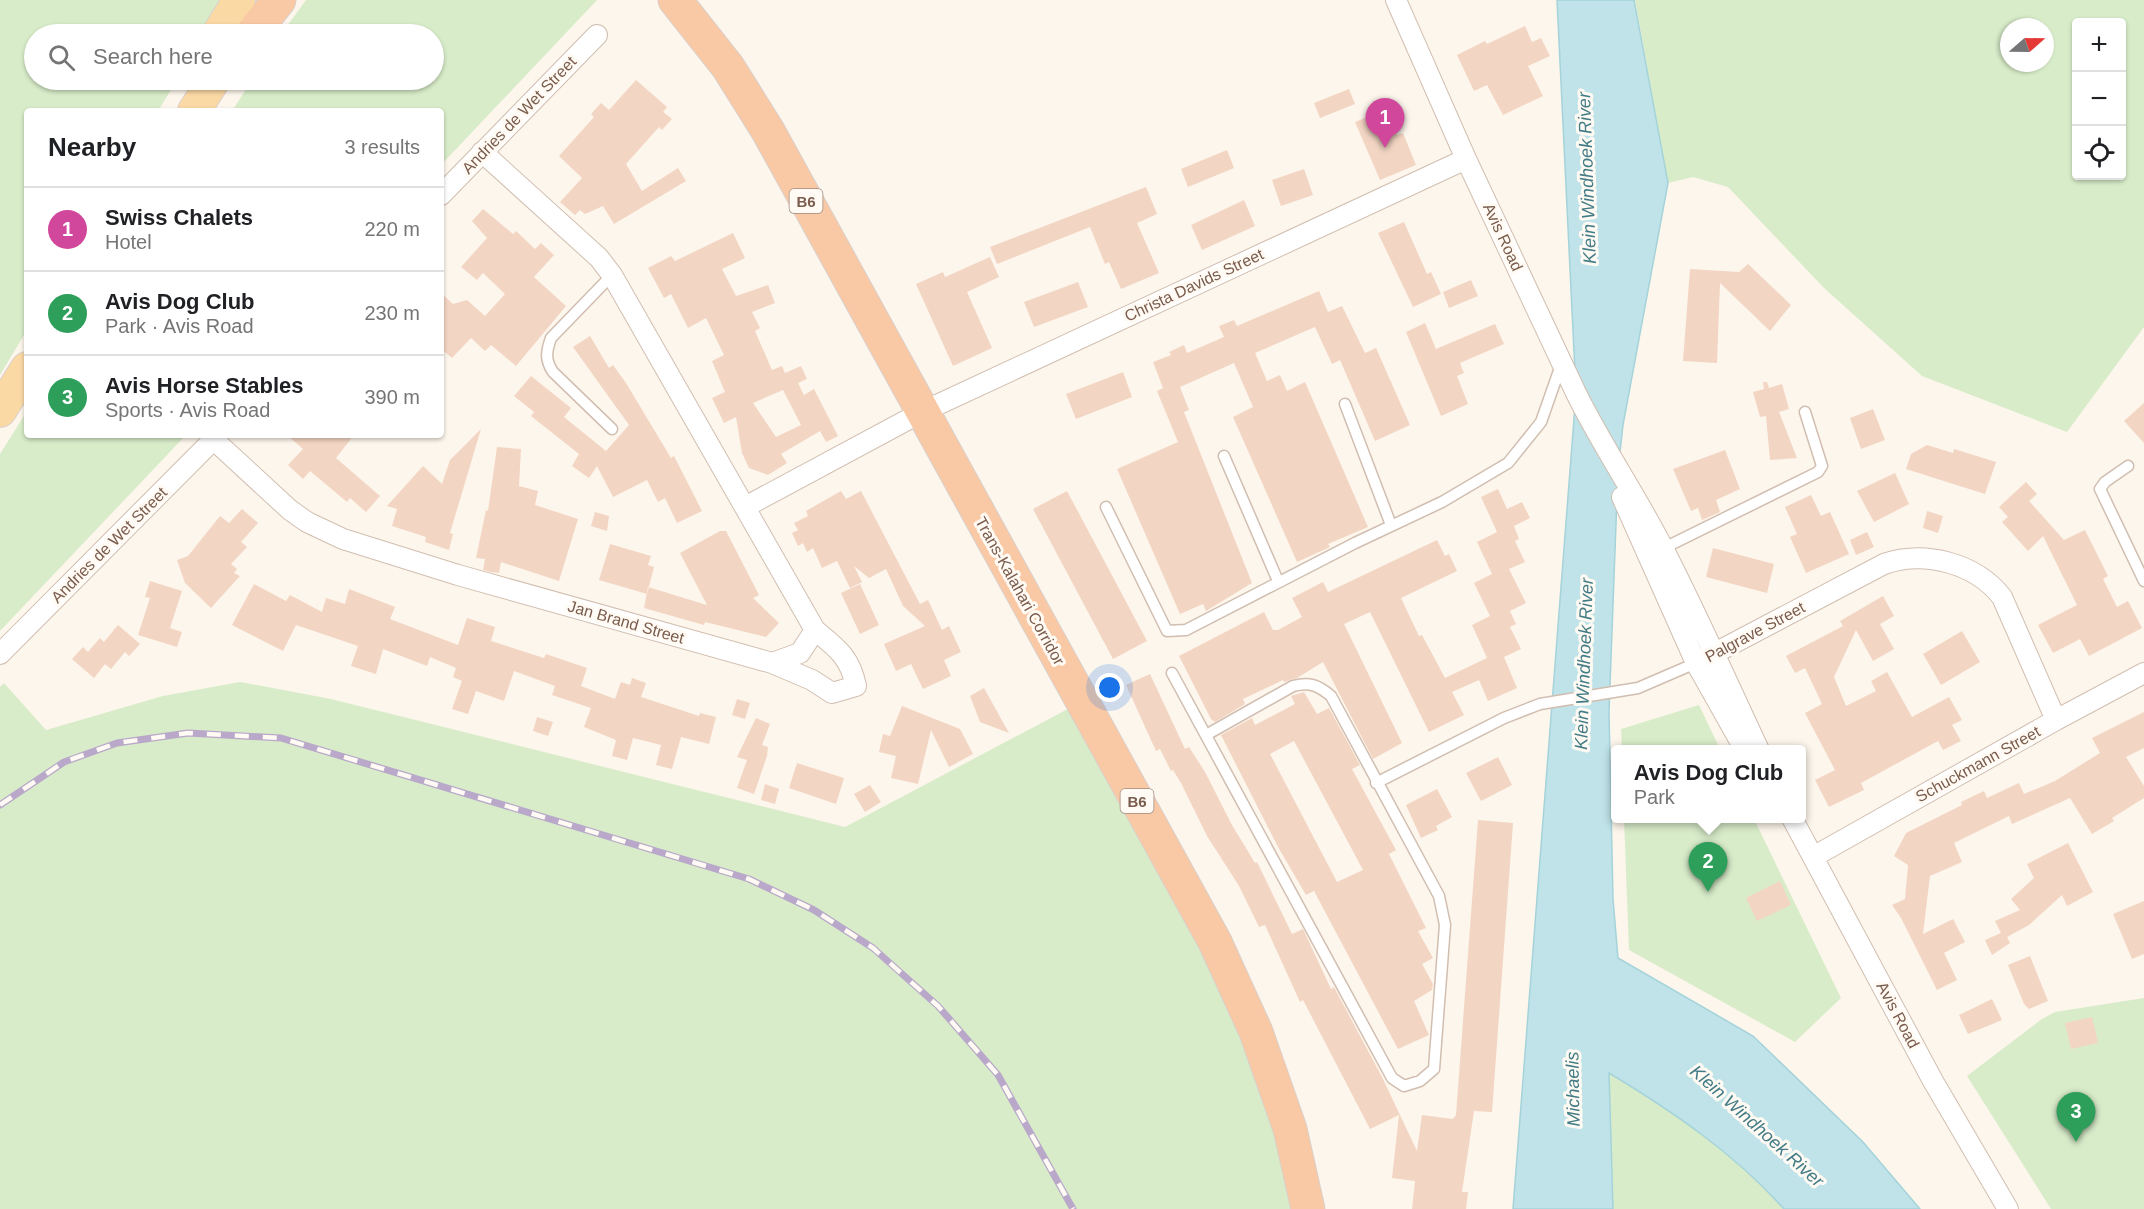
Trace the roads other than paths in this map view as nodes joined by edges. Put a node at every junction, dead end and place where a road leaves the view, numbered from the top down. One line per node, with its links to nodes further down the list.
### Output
1 (239, 0): 6 (main road)
2 (262, 0): 7 (main road)
3 (279, 0): 8 (highway)
4 (675, 0): 22 (highway, Trans-Kalahari Corridor / B6)
5 (1396, 0): 15 (street, Avis Road)
6 (224, 24)
7 (248, 24)
8 (260, 24)
9 (597, 35): 14 (street, Andries de Wet Street)
10 (186, 90): 12 (main road)
11 (208, 90): 13 (main road)
12 (176, 108)
13 (196, 108)
14 (482, 152): 16 (street, Andries de Wet Street); 17 (street, Jan Brand Street)
15 (1466, 159): 18 (street, Avis Road); 22 (street, Christa Davids Street)
16 (444, 192)
17 (612, 275): 24 (lane); 30 (street, Jan Brand Street)
18 (1562, 362): 29 (street, Avis Road); 32 (lane)
19 (24, 373): 21 (main road)
20 (1345, 404): 32 (lane)
21 (0, 411)
22 (922, 412): 30 (street); 50 (highway, Trans-Kalahari Corridor / B6)
23 (1805, 412): 33 (lane)
24 (612, 429)
25 (215, 438): 37 (street, Andries de Wet Street)
26 (217, 438): 39 (street, Jan Brand Street)
27 (1224, 456): 34 (lane)
28 (2128, 465): 35 (lane)
29 (1618, 470): 33 (street, Avis Road); 40 (street, Avis Road)
30 (745, 507): 36 (street, Jan Brand Street)
31 (1106, 507): 34 (lane)
32 (1391, 525): 34 (lane)
33 (1664, 548): 38 (street, Avis Road)
34 (1278, 581)
35 (2144, 581)
36 (815, 630): 39 (street); 39 (street, Jan Brand Street)
37 (0, 654)
38 (1714, 654): 40 (street, Palgrave Street); 43 (street, Palgrave Street); 46 (street, Avis Road)
39 (772, 663)
40 (1696, 663): 45 (street, Avis Road); 47 (lane, Palgrave Street)
41 (1172, 673): 44 (lane)
42 (2144, 674): 43 (street, Schuckmann Street)
43 (2056, 720): 49 (street, Schuckmann Street)
44 (1206, 735): 47 (lane); 47 (lane)
45 (1742, 745)
46 (1757, 745)
47 (1376, 783)
48 (1794, 823): 49 (street, Avis Road)
49 (1813, 857): 51 (street, Avis Road)
50 (1308, 1209)
51 (2008, 1209)

